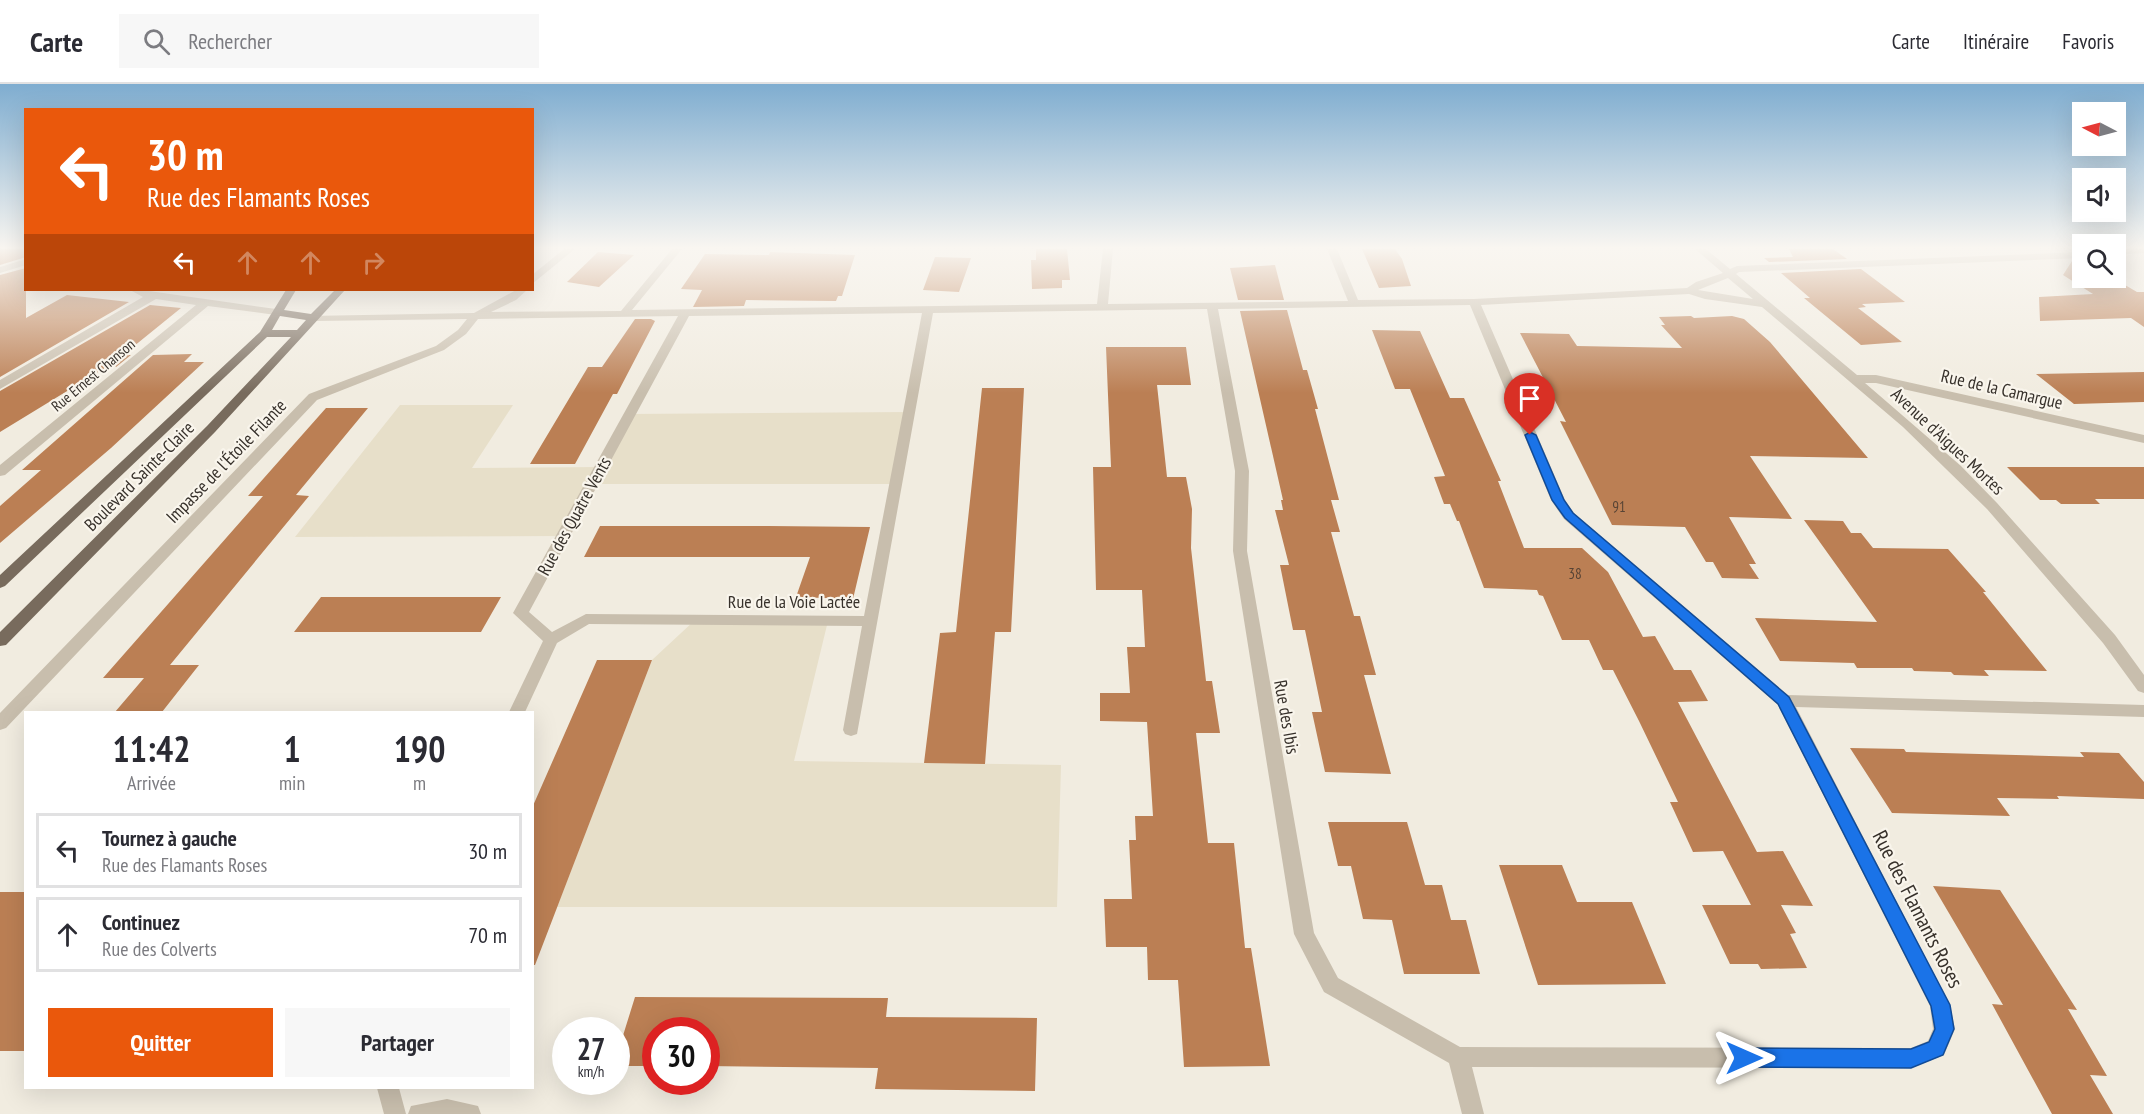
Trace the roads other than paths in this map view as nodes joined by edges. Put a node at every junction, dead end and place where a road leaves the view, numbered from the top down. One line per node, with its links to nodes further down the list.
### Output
1 (153, 297): 27 (street)
2 (164, 297): 12 (street)
3 (286, 297): 19 (main road, Boulevard Sainte-Claire)
4 (333, 297): 23 (main road, Boulevard Sainte-Claire)
5 (513, 297): 22 (street)
6 (637, 297): 21 (street)
7 (1103, 297): 17 (street)
8 (1352, 297): 14 (street)
9 (1571, 297): 13 (street)
10 (1713, 297): 15 (street)
11 (1756, 297): 15 (street, Avenue d'Aigues Mortes)
12 (206, 302): 19 (street); 29 (street, Rue Ernest Chanson)
13 (1474, 302): 14 (street); 35 (street)
14 (1354, 303): 16 (street)
15 (1764, 304): 26 (street, Avenue d'Aigues Mortes)
16 (1212, 306): 17 (street); 40 (street, Rue des Ibis)
17 (1102, 307): 18 (street)
18 (928, 309): 20 (street); 31 (street, Rue de la Voie Lactée)
19 (276, 312): 23 (main road); 25 (main road, Boulevard Sainte-Claire)
20 (685, 313): 21 (street); 32 (street, Rue des Quatre Vents)
21 (625, 314): 22 (street)
22 (475, 316): 23 (street); 38 (street, Impasse de l'Étoile Filante)
23 (313, 318): 24 (main road, Boulevard Sainte-Claire)
24 (300, 333): 25 (main road); 33 (main road, Boulevard Sainte-Claire)
25 (264, 334): 30 (main road, Boulevard Sainte-Claire)
26 (1852, 379): 28 (street, Rue de la Camargue); 34 (street, Avenue d'Aigues Mortes)
27 (0, 385)
28 (2144, 439)
29 (0, 472)
30 (0, 583)
31 (870, 621): 32 (street, Rue de la Voie Lactée); 39 (street)
32 (551, 640): 36 (street)
33 (0, 641)
34 (2144, 687)
35 (1784, 701): 37 (street); 40 (street, Rue des Flamants Roses)
36 (518, 711)
37 (2144, 711)
38 (0, 724)
39 (851, 730)
40 (1458, 1057): 45 (street)
41 (388, 1089): 42 (street)
42 (395, 1114)
43 (420, 1114): 44 (street)
44 (470, 1114)
45 (1473, 1114)

